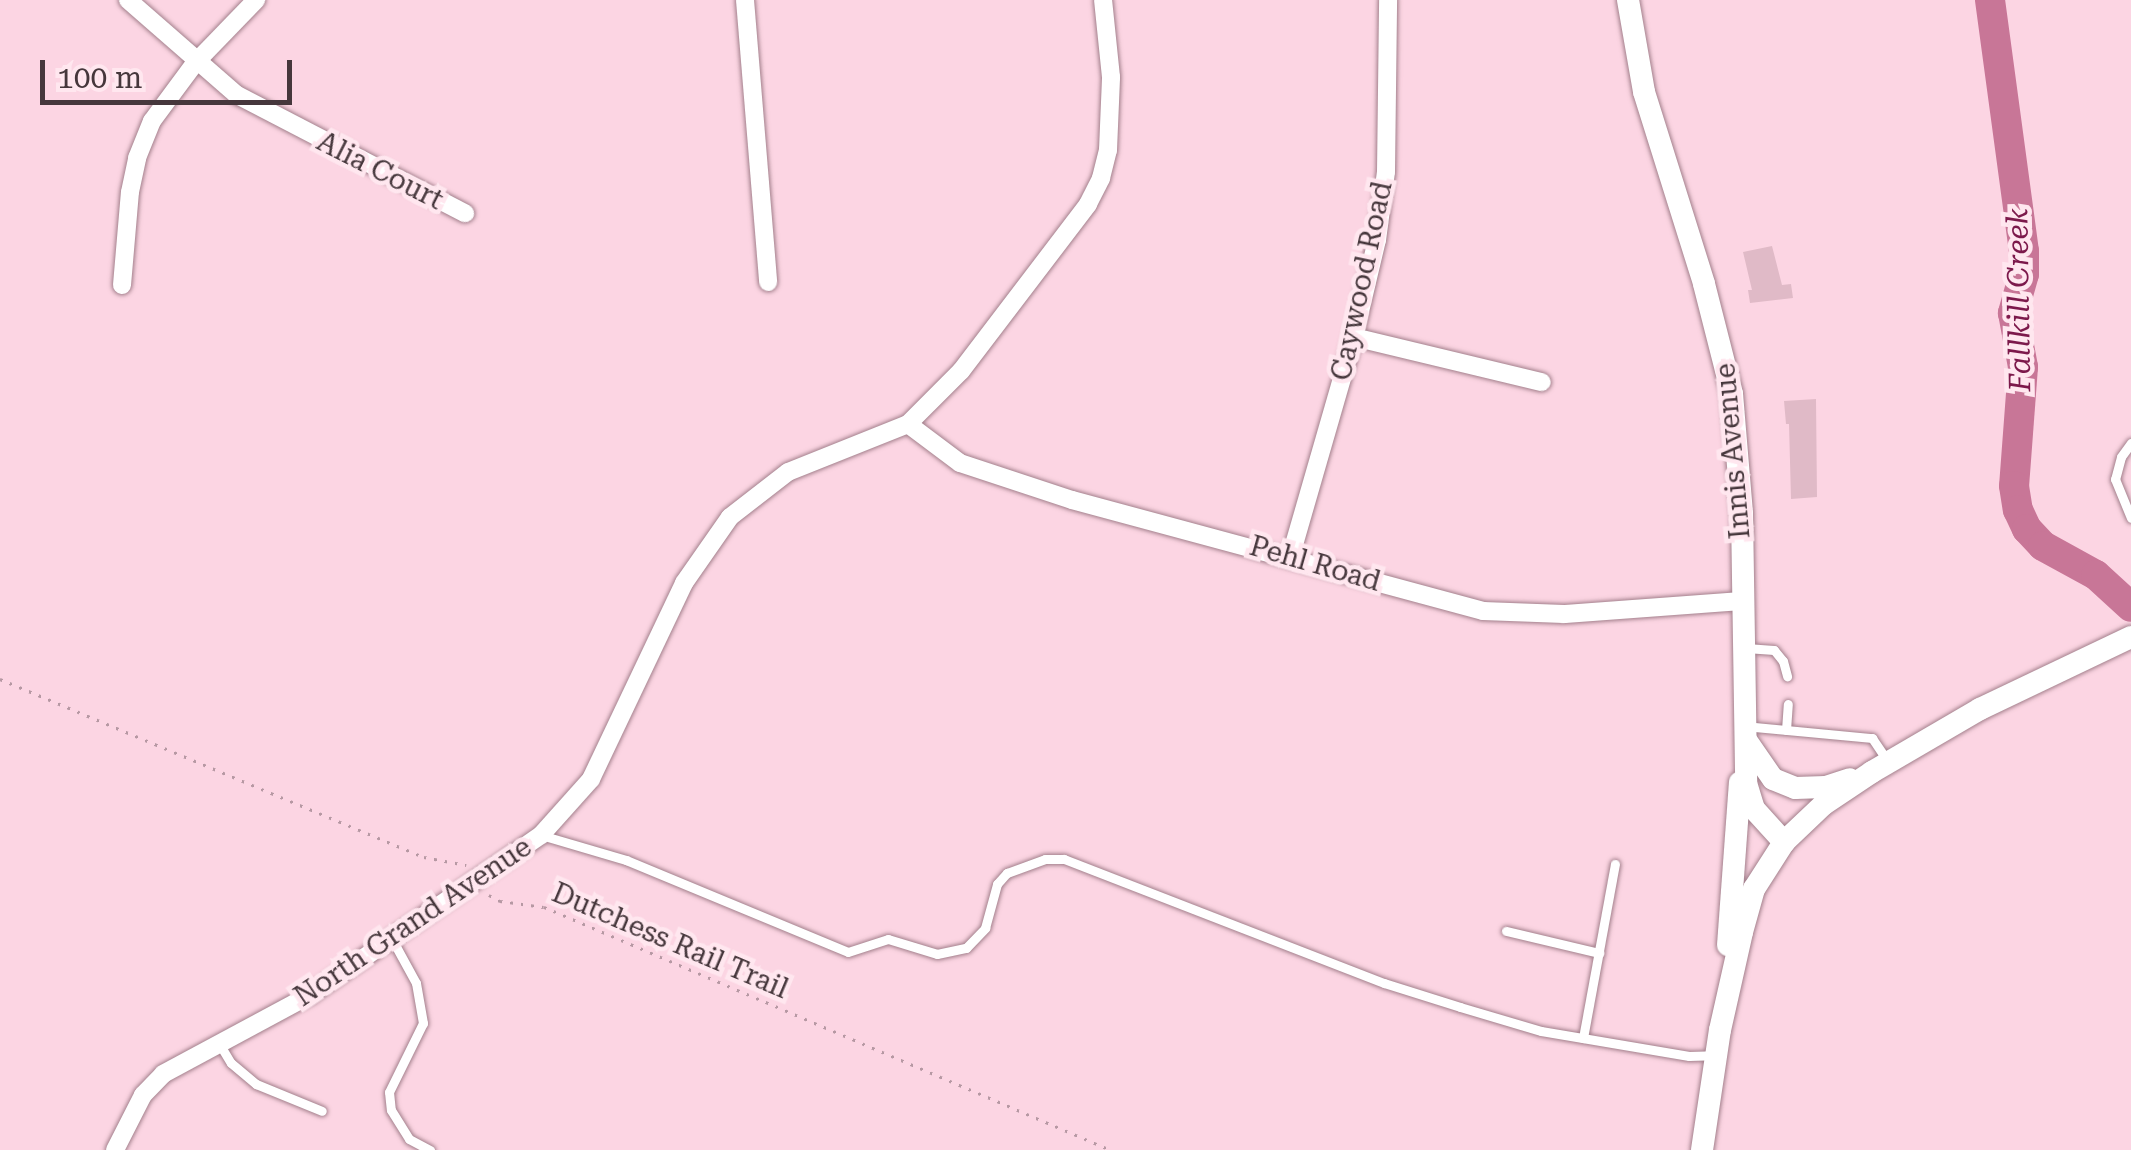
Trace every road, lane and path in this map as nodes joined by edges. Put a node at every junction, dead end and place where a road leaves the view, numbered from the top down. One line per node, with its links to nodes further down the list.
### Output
1 (128, 0): 7 (street, Alia Court)
2 (256, 0): 7 (street)
3 (745, 0): 9 (street)
4 (1102, 0): 13 (street, North Grand Avenue)
5 (1388, 0): 11 (street, Caywood Road)
6 (1628, 0): 17 (main road, Innis Avenue)
7 (195, 63): 8 (street, Alia Court); 10 (street)
8 (464, 213)
9 (768, 282)
10 (122, 286)
11 (1354, 338): 12 (street); 16 (street, Caywood Road)
12 (1542, 382)
13 (908, 424): 16 (street, Pehl Road); 26 (street, North Grand Avenue)
14 (2131, 443): 15 (lane)
15 (2131, 518)
16 (1291, 556): 17 (street, Pehl Road)
17 (1743, 601): 19 (main road, Innis Avenue)
18 (2128, 638): 25 (main road)
19 (1743, 648): 20 (lane); 23 (main road, Innis Avenue)
20 (1787, 676)
21 (0, 679): 29 (path, Dutchess Rail Trail)
22 (1788, 704): 24 (lane)
23 (1744, 730): 24 (lane); 25 (main road); 27 (main road, Innis Avenue); 33 (main road)
24 (1786, 730): 25 (lane)
25 (1880, 767): 27 (main road)
26 (541, 835): 29 (street, North Grand Avenue); 34 (lane)
27 (1784, 842): 33 (main road)
28 (1615, 864): 32 (lane)
29 (479, 882): 31 (street, North Grand Avenue); 40 (path, Dutchess Rail Trail)
30 (1506, 931): 32 (lane)
31 (393, 941): 35 (street, North Grand Avenue); 39 (lane)
32 (1599, 953): 34 (lane)
33 (1720, 1030): 36 (main road)
34 (1583, 1038): 36 (lane)
35 (218, 1042): 37 (lane); 38 (street, North Grand Avenue)
36 (1716, 1055): 41 (main road)
37 (322, 1111)
38 (114, 1150)
39 (430, 1150)
40 (1110, 1150)
41 (1702, 1150)

